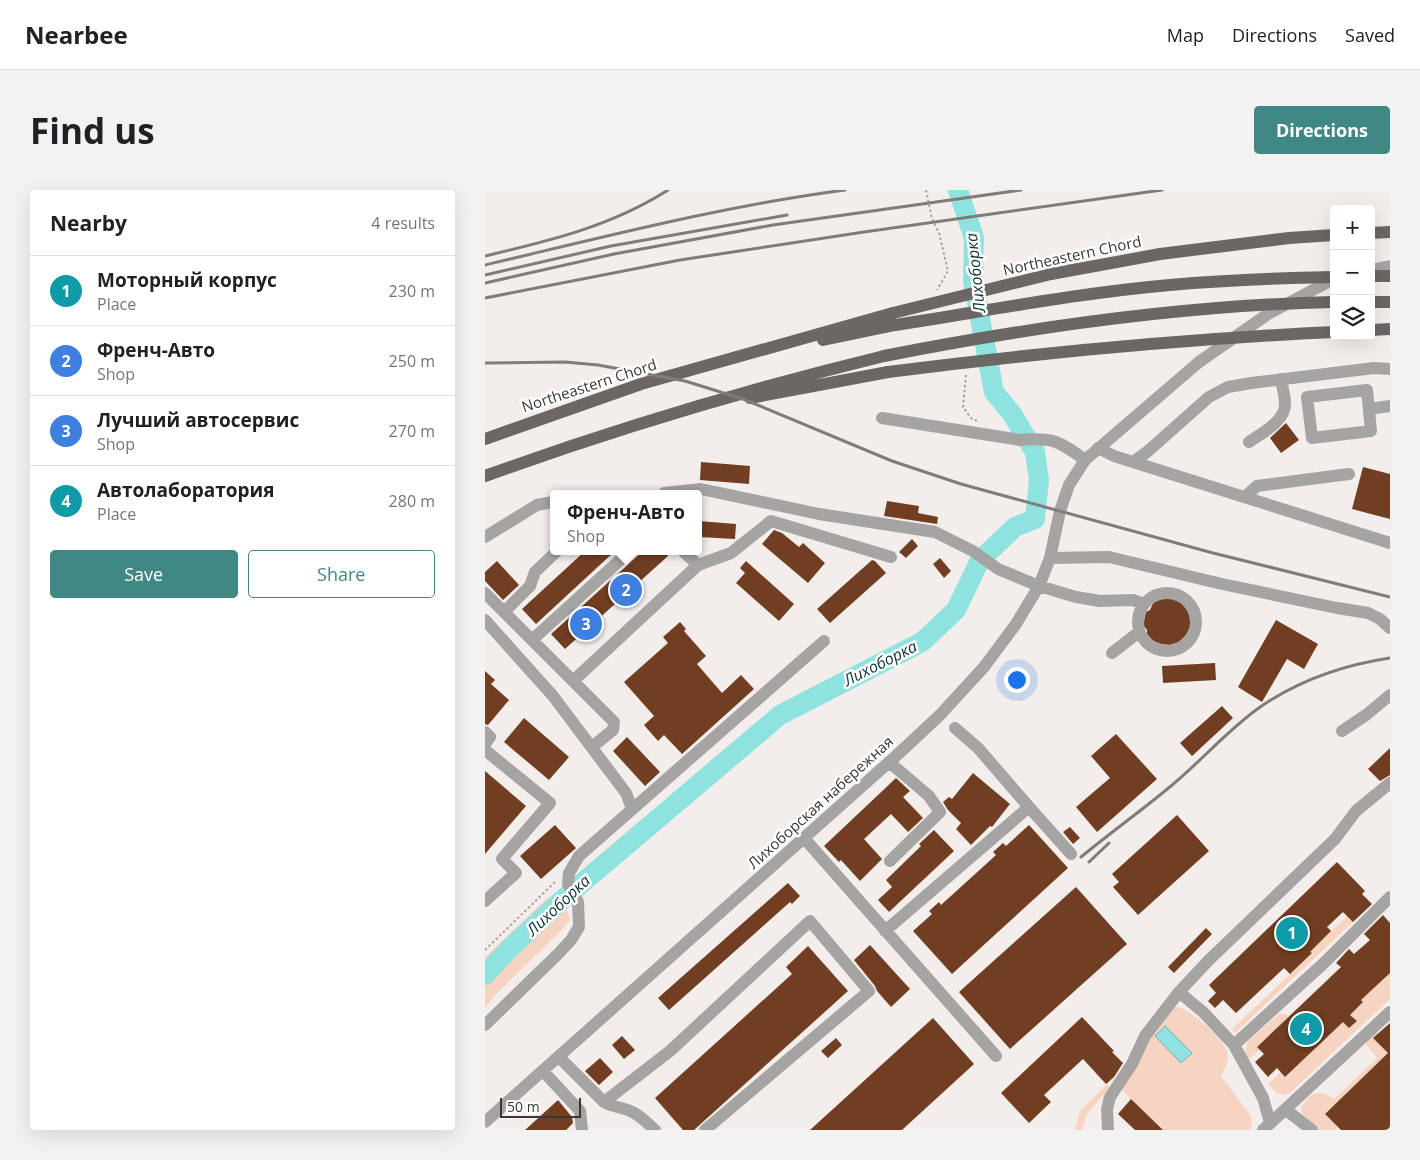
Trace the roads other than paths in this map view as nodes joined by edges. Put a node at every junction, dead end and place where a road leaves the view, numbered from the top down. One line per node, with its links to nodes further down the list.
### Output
1 (1390, 232): 2 (main road)
2 (1375, 233)
3 (1330, 236): 13 (main road, Northeastern Chord, bridge)
4 (1390, 266): 5 (street)
5 (1375, 269)
6 (1330, 276): 13 (main road, Northeastern Chord, bridge)
7 (1375, 276): 8 (main road)
8 (1390, 276)
9 (1330, 282): 25 (street, Лихоборская набережная)
10 (1330, 302): 19 (main road, bridge)
11 (1375, 302): 12 (main road)
12 (1390, 302)
13 (894, 319): 23 (main road, Northeastern Chord)
14 (1390, 329): 15 (main road)
15 (1375, 330)
16 (1330, 332): 19 (main road, bridge)
17 (1390, 369): 18 (street)
18 (1281, 379): 24 (street); 27 (street)
19 (703, 405): 29 (main road)
20 (1390, 406): 21 (street)
21 (1369, 409): 21 (street)
22 (882, 418): 26 (street)
23 (485, 439)
24 (1249, 442)
25 (1098, 448): 26 (street, Лихоборская набережная); 27 (street)
26 (1085, 460): 39 (street, Лихоборская набережная)
27 (1133, 462): 31 (street)
28 (1349, 474): 31 (street)
29 (485, 476)
30 (692, 490): 41 (street)
31 (1245, 497): 34 (street)
32 (550, 503): 33 (street)
33 (485, 537)
34 (1390, 542)
35 (553, 555): 44 (street)
36 (626, 555): 48 (street)
37 (687, 555): 40 (street)
38 (891, 557): 40 (street)
39 (1050, 558): 41 (street, Лихоборская набережная); 46 (street)
40 (698, 565): 51 (street)
41 (1039, 586): 43 (street); 59 (street, Лихоборская набережная)
42 (485, 592): 44 (street)
43 (1144, 604): 47 (street); 47 (street)
44 (504, 612): 48 (street)
45 (485, 620): 57 (street)
46 (1390, 628)
47 (1139, 632): 50 (street)
48 (533, 640): 51 (street)
49 (824, 641): 62 (street)
50 (1112, 653)
51 (573, 681): 57 (street)
52 (1390, 695): 54 (street)
53 (955, 728): 61 (street)
54 (1342, 731)
55 (485, 732): 56 (street)
56 (485, 744)
57 (592, 748): 62 (street)
58 (485, 750): 67 (street)
59 (889, 762): 63 (street, Лихоборская набережная); 65 (street)
60 (1390, 783): 69 (street)
61 (1029, 807): 64 (street); 68 (street)
62 (632, 809): 71 (street)
63 (804, 838): 68 (street); 74 (street, Лихоборская набережная)
64 (1071, 854)
65 (890, 861)
66 (1390, 896): 72 (street)
67 (485, 900)
68 (885, 931): 73 (street)
69 (1179, 992): 72 (street); 83 (street)
70 (1390, 1012): 77 (street)
71 (485, 1024)
72 (1234, 1045): 79 (street)
73 (996, 1056)
74 (559, 1057): 75 (street, Лихоборская набережная); 76 (street)
75 (543, 1071): 78 (street, Лихоборская набережная); 80 (street)
76 (604, 1102): 81 (street); 82 (street)
77 (1286, 1110): 79 (street); 84 (street)
78 (485, 1122)
79 (1267, 1127)
80 (582, 1130)
81 (655, 1130)
82 (705, 1130)
83 (1108, 1130)
84 (1312, 1130)

